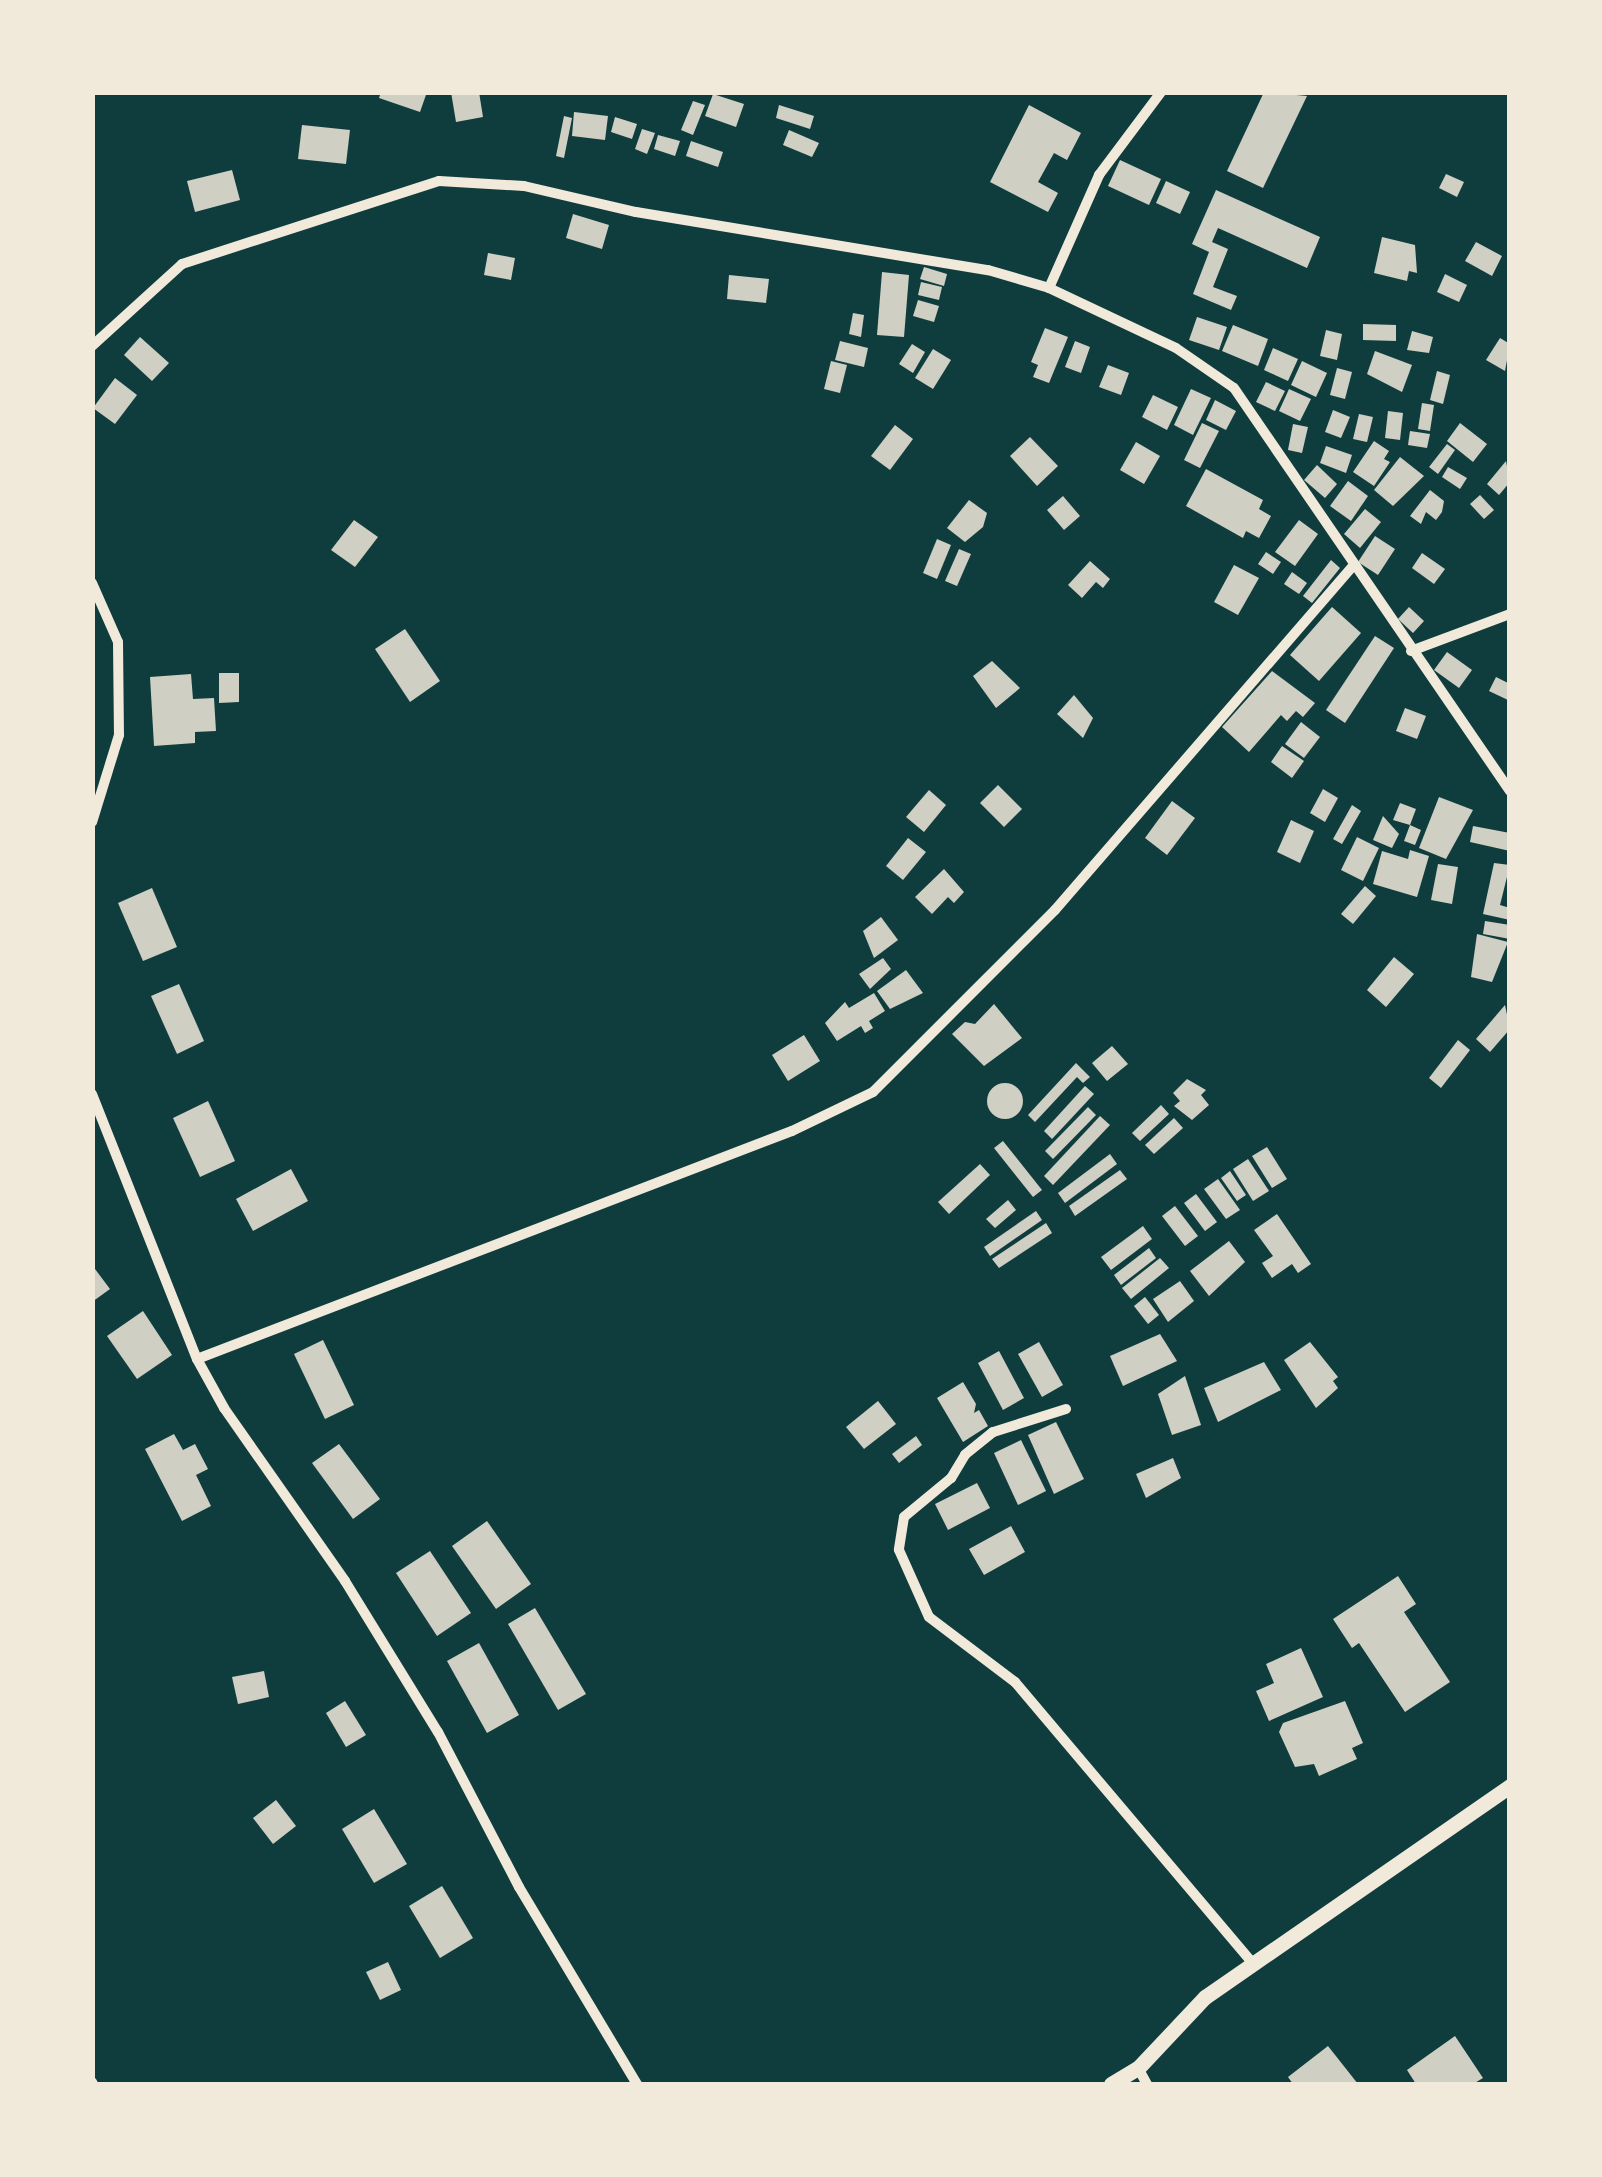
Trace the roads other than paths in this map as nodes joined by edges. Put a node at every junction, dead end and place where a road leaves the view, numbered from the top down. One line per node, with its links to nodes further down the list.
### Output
1 (1161, 92): 2 (street)
2 (1048, 288): 3 (street); 4 (street)
3 (92, 346)
4 (1353, 566): 7 (street); 12 (street)
5 (92, 583): 9 (street)
6 (1510, 614): 7 (street)
7 (1410, 651): 8 (street)
8 (1510, 791)
9 (92, 822)
10 (92, 1094): 11 (street)
11 (98, 1134): 12 (street)
12 (197, 1359): 17 (street)
13 (1066, 1409): 15 (street)
14 (1510, 1786): 15 (highway)
15 (1253, 1964): 16 (highway)
16 (1138, 2068): 18 (highway); 19 (street)
17 (637, 2084)
18 (1110, 2084)
19 (1147, 2084)

